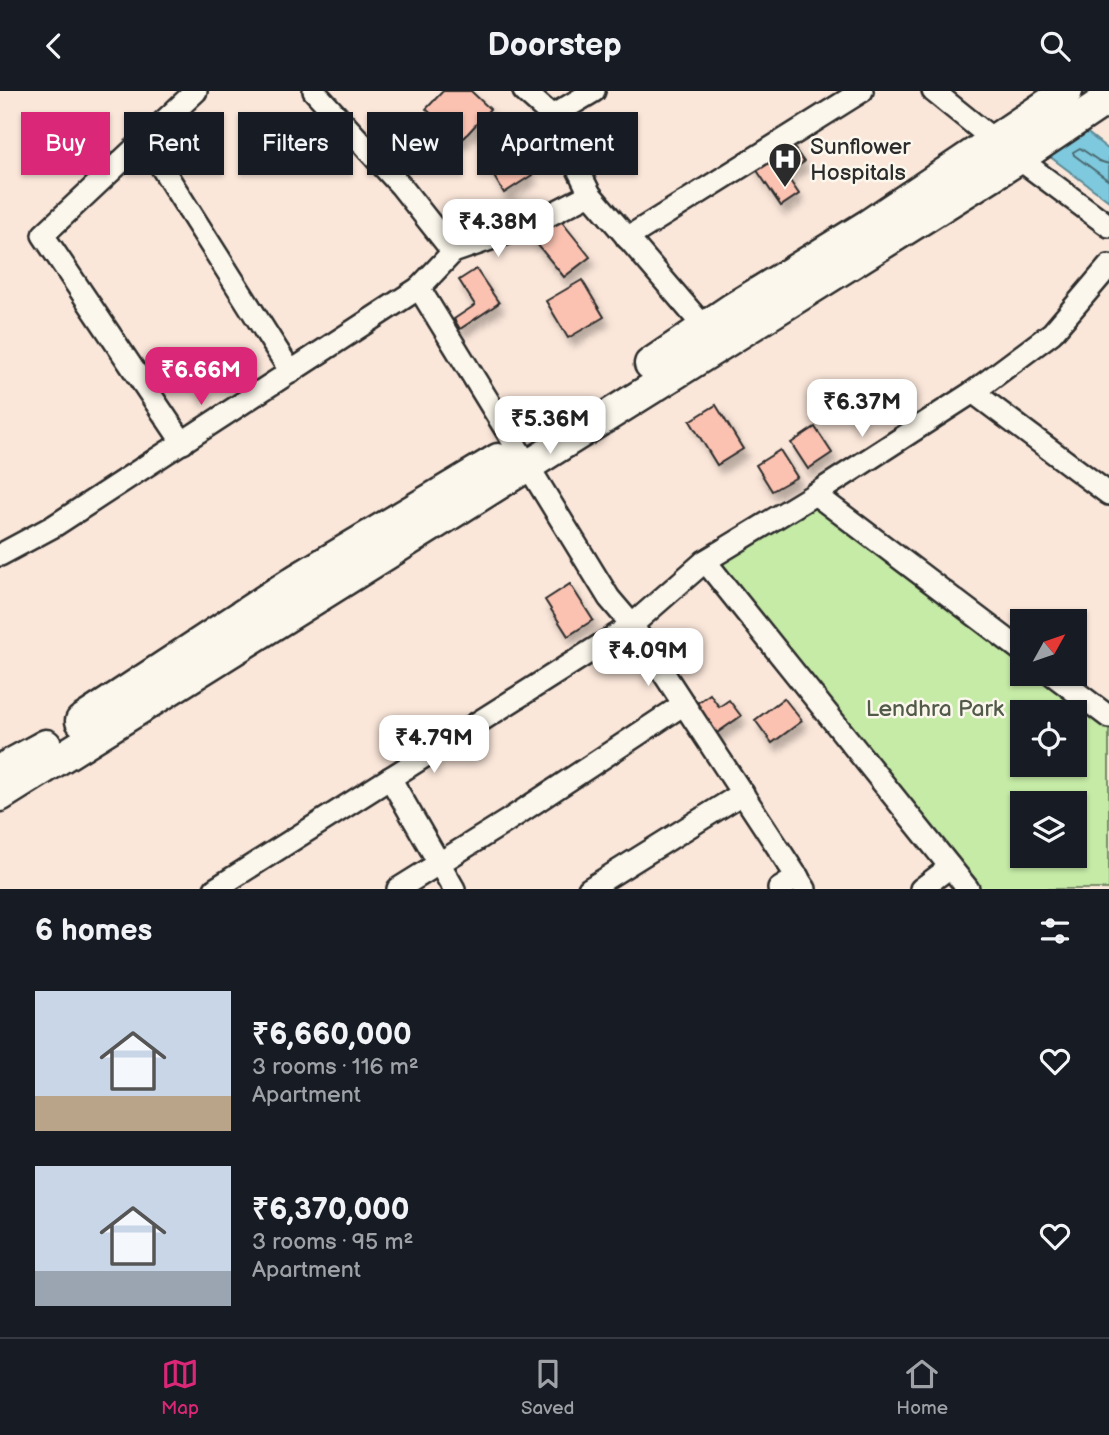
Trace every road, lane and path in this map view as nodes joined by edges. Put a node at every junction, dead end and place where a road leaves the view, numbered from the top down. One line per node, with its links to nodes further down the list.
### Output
1 (196, 91): 9 (street)
2 (314, 91): 19 (street)
3 (524, 91): 10 (street)
4 (594, 91): 11 (street)
5 (933, 91): 12 (street)
6 (1067, 91): 12 (main road)
7 (847, 95): 18 (street)
8 (1109, 98): 12 (main road)
9 (175, 112)
10 (548, 112)
11 (559, 112)
12 (1007, 150): 17 (street); 22 (main road); 26 (main road)
13 (124, 160): 25 (street)
14 (166, 175): 23 (street)
15 (581, 175): 16 (street)
16 (590, 194): 18 (street); 19 (street)
17 (1109, 226)
18 (627, 237): 22 (street)
19 (453, 252): 21 (street)
20 (1109, 266): 24 (street)
21 (419, 288): 23 (street); 26 (street)
22 (705, 328): 26 (main road)
23 (291, 372): 25 (street)
24 (973, 392): 27 (street); 28 (street)
25 (183, 443): 29 (street)
26 (522, 456): 31 (street); 36 (main road); 39 (main road)
27 (815, 494): 30 (street); 32 (street)
28 (1109, 494)
29 (0, 555)
30 (705, 561): 31 (street); 41 (street)
31 (632, 625): 34 (street); 37 (street)
32 (1010, 642)
33 (1068, 686): 35 (street)
34 (684, 704): 38 (street); 40 (street)
35 (1109, 717)
36 (0, 770)
37 (390, 778): 40 (street); 43 (street)
38 (743, 793): 42 (street); 46 (street)
39 (0, 796)
40 (438, 864): 44 (street); 45 (street)
41 (950, 867): 48 (street); 49 (street)
42 (802, 883): 47 (street)
43 (215, 889)
44 (398, 889)
45 (454, 889)
46 (589, 889)
47 (779, 889)
48 (921, 889)
49 (968, 889)

